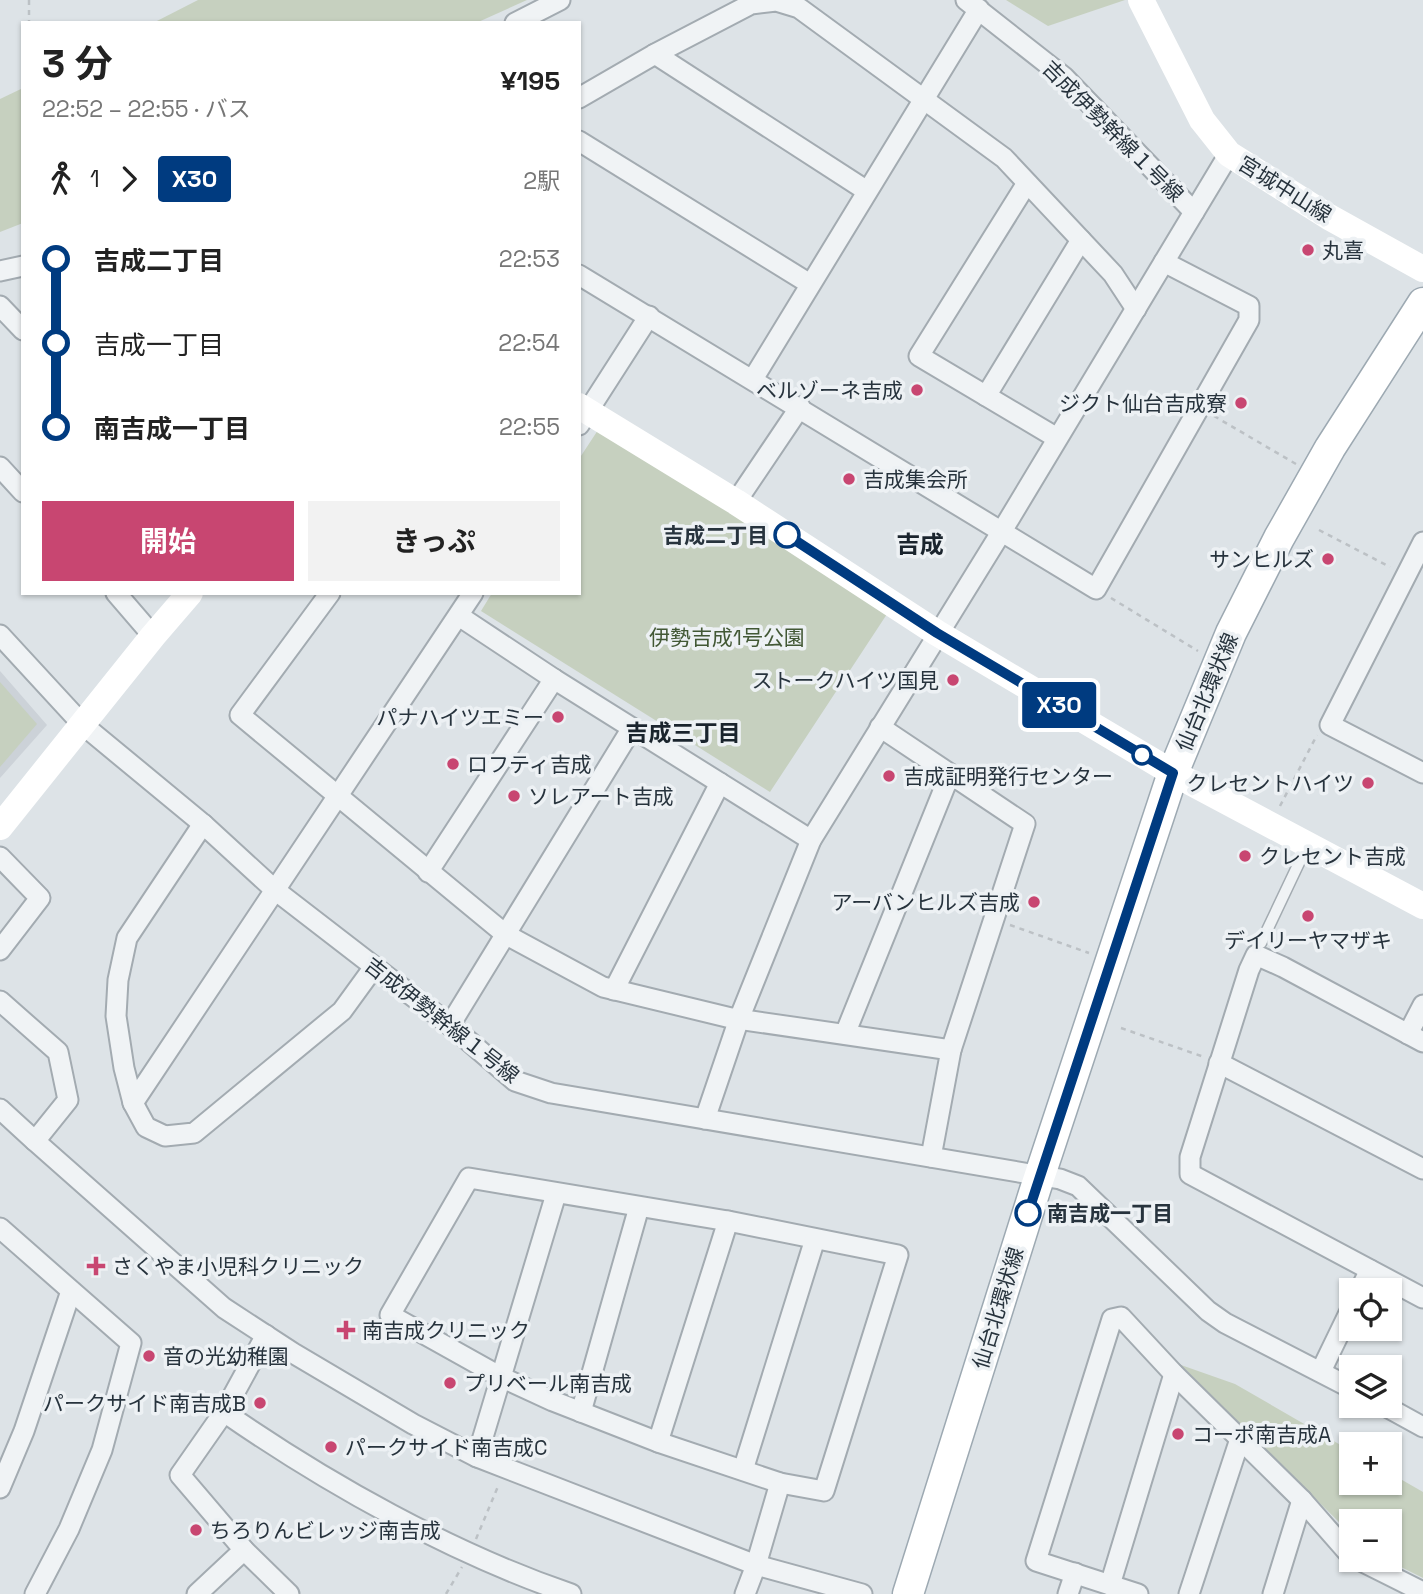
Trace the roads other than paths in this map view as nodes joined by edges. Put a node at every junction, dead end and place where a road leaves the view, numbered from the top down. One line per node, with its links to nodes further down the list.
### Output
1 (560, 0): 4 (street)
2 (1141, 0): 9 (street, 宮城中山線)
3 (972, 5): 7 (street); 12 (street, 吉成伊勢幹線１号線)
4 (519, 21)
5 (655, 54): 6 (street); 7 (street); 11 (street)
6 (581, 97)
7 (924, 99): 10 (street); 11 (street)
8 (581, 142): 19 (street)
9 (1229, 153): 12 (street); 16 (street, 宮城中山線)
10 (1027, 183): 13 (street); 27 (street)
11 (867, 191): 19 (street)
12 (1194, 212): 14 (street)
13 (1081, 240): 22 (street); 27 (street)
14 (1164, 262): 22 (street); 34 (street)
15 (21, 266): 17 (street)
16 (1423, 269)
17 (0, 271)
18 (581, 276): 23 (street)
19 (810, 284): 26 (street)
20 (1423, 303): 50 (main road, 仙台北環状線)
21 (0, 306): 24 (street)
22 (1136, 309): 30 (street)
23 (649, 316): 26 (street); 29 (street)
24 (21, 328)
25 (1423, 338): 50 (main road, 仙台北環状線)
26 (753, 379): 28 (street)
27 (986, 396): 30 (street)
28 (800, 407): 33 (street); 34 (street)
29 (582, 414): 33 (street)
30 (1058, 438): 34 (street)
31 (0, 467): 32 (street)
32 (21, 490)
33 (736, 502): 41 (street)
34 (1002, 531): 41 (street)
35 (1423, 542): 48 (street)
36 (118, 595): 43 (street)
37 (188, 595): 43 (street)
38 (329, 595): 52 (street)
39 (472, 595): 40 (street)
40 (459, 616): 44 (street); 52 (street)
41 (937, 633): 46 (street); 50 (street)
42 (0, 635): 45 (street, 吉成伊勢幹線１号線)
43 (153, 636): 45 (street)
44 (554, 679): 47 (street); 58 (street)
45 (82, 724): 53 (street, 吉成伊勢幹線１号線); 54 (street)
46 (880, 727): 49 (street); 55 (street)
47 (632, 729): 51 (street); 61 (street)
48 (1423, 772)
49 (950, 774): 70 (street); 72 (street)
50 (1180, 778): 56 (street); 80 (main road, 仙台北環状線)
51 (720, 783): 55 (street); 65 (street)
52 (338, 796): 58 (street); 59 (street)
53 (203, 824): 59 (street, 吉成伊勢幹線１号線); 74 (street)
54 (0, 827)
55 (811, 840): 68 (street)
56 (1307, 845): 60 (street); 62 (lane)
57 (0, 858): 63 (street)
58 (428, 872): 61 (street)
59 (275, 890): 64 (street, 吉成伊勢幹線１号線); 74 (street)
60 (1423, 906)
61 (505, 934): 65 (street); 69 (street)
62 (1261, 943)
63 (0, 950)
64 (374, 967): 69 (street, 吉成伊勢幹線１号線); 74 (street)
65 (614, 990): 68 (street)
66 (0, 1001): 77 (street)
67 (1423, 1005): 71 (street)
68 (739, 1019): 70 (street); 76 (street)
69 (450, 1025): 76 (street, 吉成伊勢幹線１号線)
70 (845, 1034): 72 (street)
71 (1415, 1038): 73 (street)
72 (950, 1050): 78 (street)
73 (1219, 1063): 79 (street); 86 (street)
74 (133, 1103)
75 (0, 1109): 77 (street)
76 (705, 1119): 78 (street, 吉成伊勢幹線１号線)
77 (35, 1141): 91 (street)
78 (931, 1157): 80 (street, 吉成伊勢幹線１号線)
79 (1423, 1169)
80 (1050, 1177): 92 (street); 120 (main road, 仙台北環状線); 121 (main road, 仙台北環状線)
81 (556, 1194): 82 (street); 94 (street); 94 (street)
82 (639, 1207): 83 (street); 97 (street)
83 (728, 1221): 85 (street); 101 (street)
84 (1, 1233): 88 (street)
85 (815, 1239): 103 (street); 104 (street)
86 (1370, 1270): 87 (street); 89 (street)
87 (1366, 1278)
88 (71, 1291): 105 (street); 114 (street)
89 (1423, 1298)
90 (1339, 1333): 92 (street)
91 (266, 1335): 96 (street); 102 (street)
92 (1321, 1371): 95 (street)
93 (1174, 1374): 100 (street); 111 (street); 112 (street)
94 (501, 1377): 97 (street); 102 (street)
95 (1339, 1381)
96 (224, 1412): 108 (street); 117 (street)
97 (581, 1412): 101 (street)
98 (1402, 1415): 99 (street)
99 (1423, 1427)
100 (1240, 1439): 106 (street); 124 (street)
101 (658, 1441): 103 (street)
102 (477, 1457): 109 (street)
103 (743, 1470): 104 (street)
104 (780, 1483): 109 (street)
105 (0, 1488)
106 (1302, 1500): 107 (street); 125 (street)
107 (1339, 1542)
108 (244, 1550): 115 (street); 116 (street)
109 (757, 1565): 118 (street); 119 (street)
110 (1383, 1572): 113 (street)
111 (1074, 1573): 112 (street); 122 (street)
112 (1110, 1585): 123 (street)
113 (1423, 1592)
114 (35, 1594)
115 (197, 1594)
116 (289, 1594)
117 (571, 1594)
118 (745, 1594)
119 (862, 1594)
120 (908, 1594)
121 (927, 1594)
122 (1068, 1594)
123 (1138, 1594)
124 (1189, 1594)
125 (1273, 1594)

